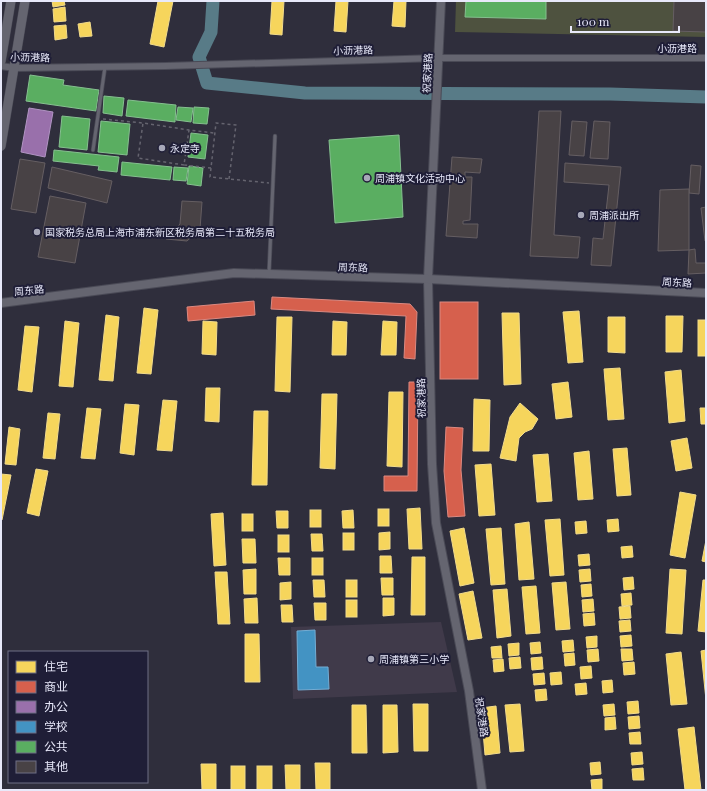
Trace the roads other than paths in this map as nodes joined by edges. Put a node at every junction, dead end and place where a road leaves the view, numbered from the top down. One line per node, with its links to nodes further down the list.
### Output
1 (11, 1): 6 (main road)
2 (25, 1): 9 (main road)
3 (441, 1): 4 (street, 祝家港路)
4 (438, 58): 5 (street, 小沥港路); 8 (street, 小沥港路); 14 (street, 祝家港路)
5 (706, 58)
6 (1, 61)
7 (1, 66): 9 (street, 小沥港路)
8 (105, 67): 9 (street, 小沥港路); 12 (lane)
9 (14, 68): 11 (main road)
10 (275, 136): 13 (lane)
11 (1, 146)
12 (93, 150)
13 (269, 274): 14 (street, 周东路); 16 (street, 周东路)
14 (428, 279): 15 (street, 周东路); 17 (street, 祝家港路)
15 (706, 293)
16 (1, 303)
17 (482, 790)

